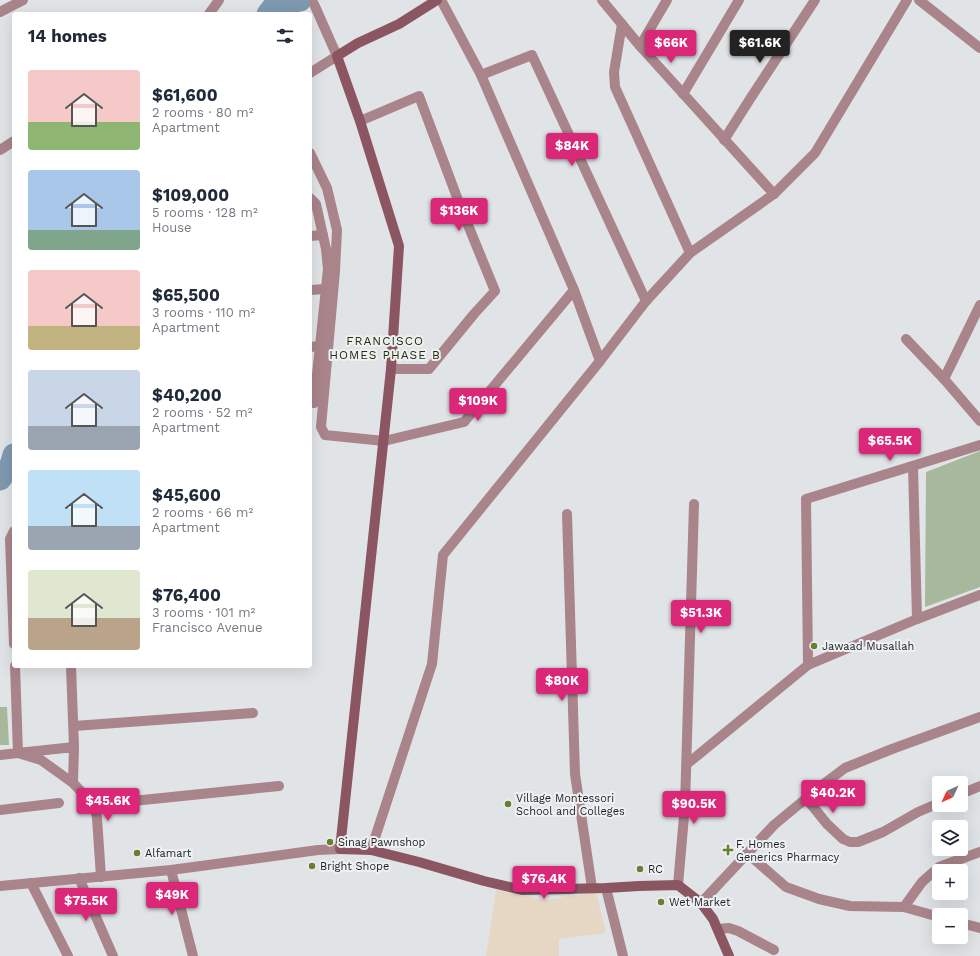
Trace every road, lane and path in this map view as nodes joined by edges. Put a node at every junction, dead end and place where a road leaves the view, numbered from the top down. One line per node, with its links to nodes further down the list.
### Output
1 (23, 0): 13 (street)
2 (219, 0): 14 (street)
3 (437, 0): 18 (street)
4 (441, 0): 20 (street)
5 (602, 0): 15 (street)
6 (667, 0): 16 (street)
7 (739, 0): 21 (street)
8 (815, 0): 23 (street)
9 (907, 0): 27 (street)
10 (919, 0): 11 (street)
11 (931, 3): 17 (street)
12 (314, 4): 18 (street)
13 (0, 12)
14 (210, 12)
15 (622, 24): 16 (street); 31 (street)
16 (640, 46): 21 (street)
17 (980, 48)
18 (337, 56): 19 (street); 22 (street)
19 (312, 72)
20 (481, 75): 34 (street); 35 (street)
21 (683, 94): 23 (street)
22 (360, 121): 40 (street); 40 (street)
23 (724, 140): 27 (street)
24 (12, 142): 25 (street)
25 (0, 150)
26 (312, 157): 44 (street)
27 (774, 194): 31 (street)
28 (312, 200): 29 (street)
29 (323, 235): 30 (street); 32 (street)
30 (312, 236)
31 (690, 253): 35 (street)
32 (326, 289): 33 (street); 38 (street)
33 (312, 290)
34 (574, 290): 39 (street); 44 (street)
35 (646, 301): 39 (street)
36 (980, 305): 41 (street)
37 (906, 339): 41 (street)
38 (315, 347): 42 (street)
39 (600, 361): 71 (street)
40 (391, 369): 44 (street)
41 (944, 380): 43 (street)
42 (312, 403)
43 (980, 421)
44 (384, 442): 70 (street)
45 (980, 445): 46 (street)
46 (913, 466): 50 (street); 51 (street)
47 (694, 504): 60 (street)
48 (568, 514): 80 (street)
49 (980, 595): 50 (street)
50 (916, 619): 51 (street)
51 (808, 664): 60 (street)
52 (15, 668): 58 (street)
53 (71, 668): 56 (street)
54 (253, 713): 56 (street)
55 (980, 717): 65 (street)
56 (74, 726): 57 (street)
57 (74, 747): 58 (street); 61 (street)
58 (18, 753): 59 (street); 61 (street)
59 (0, 755)
60 (686, 764): 78 (street)
61 (73, 783): 67 (street)
62 (279, 786): 67 (street)
63 (980, 786): 64 (street)
64 (968, 791)
65 (806, 798): 68 (street); 73 (street)
66 (59, 803): 69 (street)
67 (94, 805): 75 (street)
68 (932, 806)
69 (0, 810)
70 (340, 849): 71 (street); 74 (street)
71 (371, 850): 80 (street)
72 (980, 852): 83 (street)
73 (747, 853): 82 (street); 83 (street)
74 (172, 870): 75 (street); 91 (street)
75 (101, 877): 76 (street)
76 (79, 878): 77 (street); 90 (street)
77 (31, 883): 79 (street); 89 (street)
78 (678, 885): 81 (street); 82 (street)
79 (0, 886)
80 (592, 888): 81 (street)
81 (606, 888): 92 (street)
82 (701, 903): 87 (street)
83 (904, 907): 84 (street)
84 (932, 915)
85 (968, 925): 86 (street)
86 (980, 928)
87 (718, 929): 88 (street); 93 (street)
88 (774, 950)
89 (68, 956)
90 (113, 956)
91 (193, 956)
92 (623, 956)
93 (729, 956)

